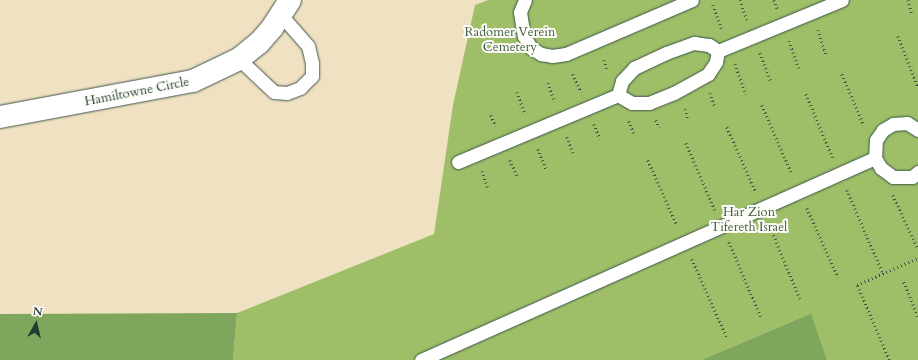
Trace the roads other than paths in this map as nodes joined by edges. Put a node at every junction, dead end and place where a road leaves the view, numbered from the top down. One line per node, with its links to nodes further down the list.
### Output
1 (525, 0): 2 (lane)
2 (692, 0)
3 (842, 0): 5 (lane)
4 (286, 8): 6 (street, Hamiltowne Circle); 6 (lane)
5 (718, 51): 7 (lane); 7 (lane)
6 (239, 59): 8 (street, Hamiltowne Circle)
7 (618, 95): 11 (lane)
8 (0, 117)
9 (918, 130): 10 (lane)
10 (877, 160): 12 (lane); 13 (lane)
11 (458, 162)
12 (918, 172)
13 (421, 360)

